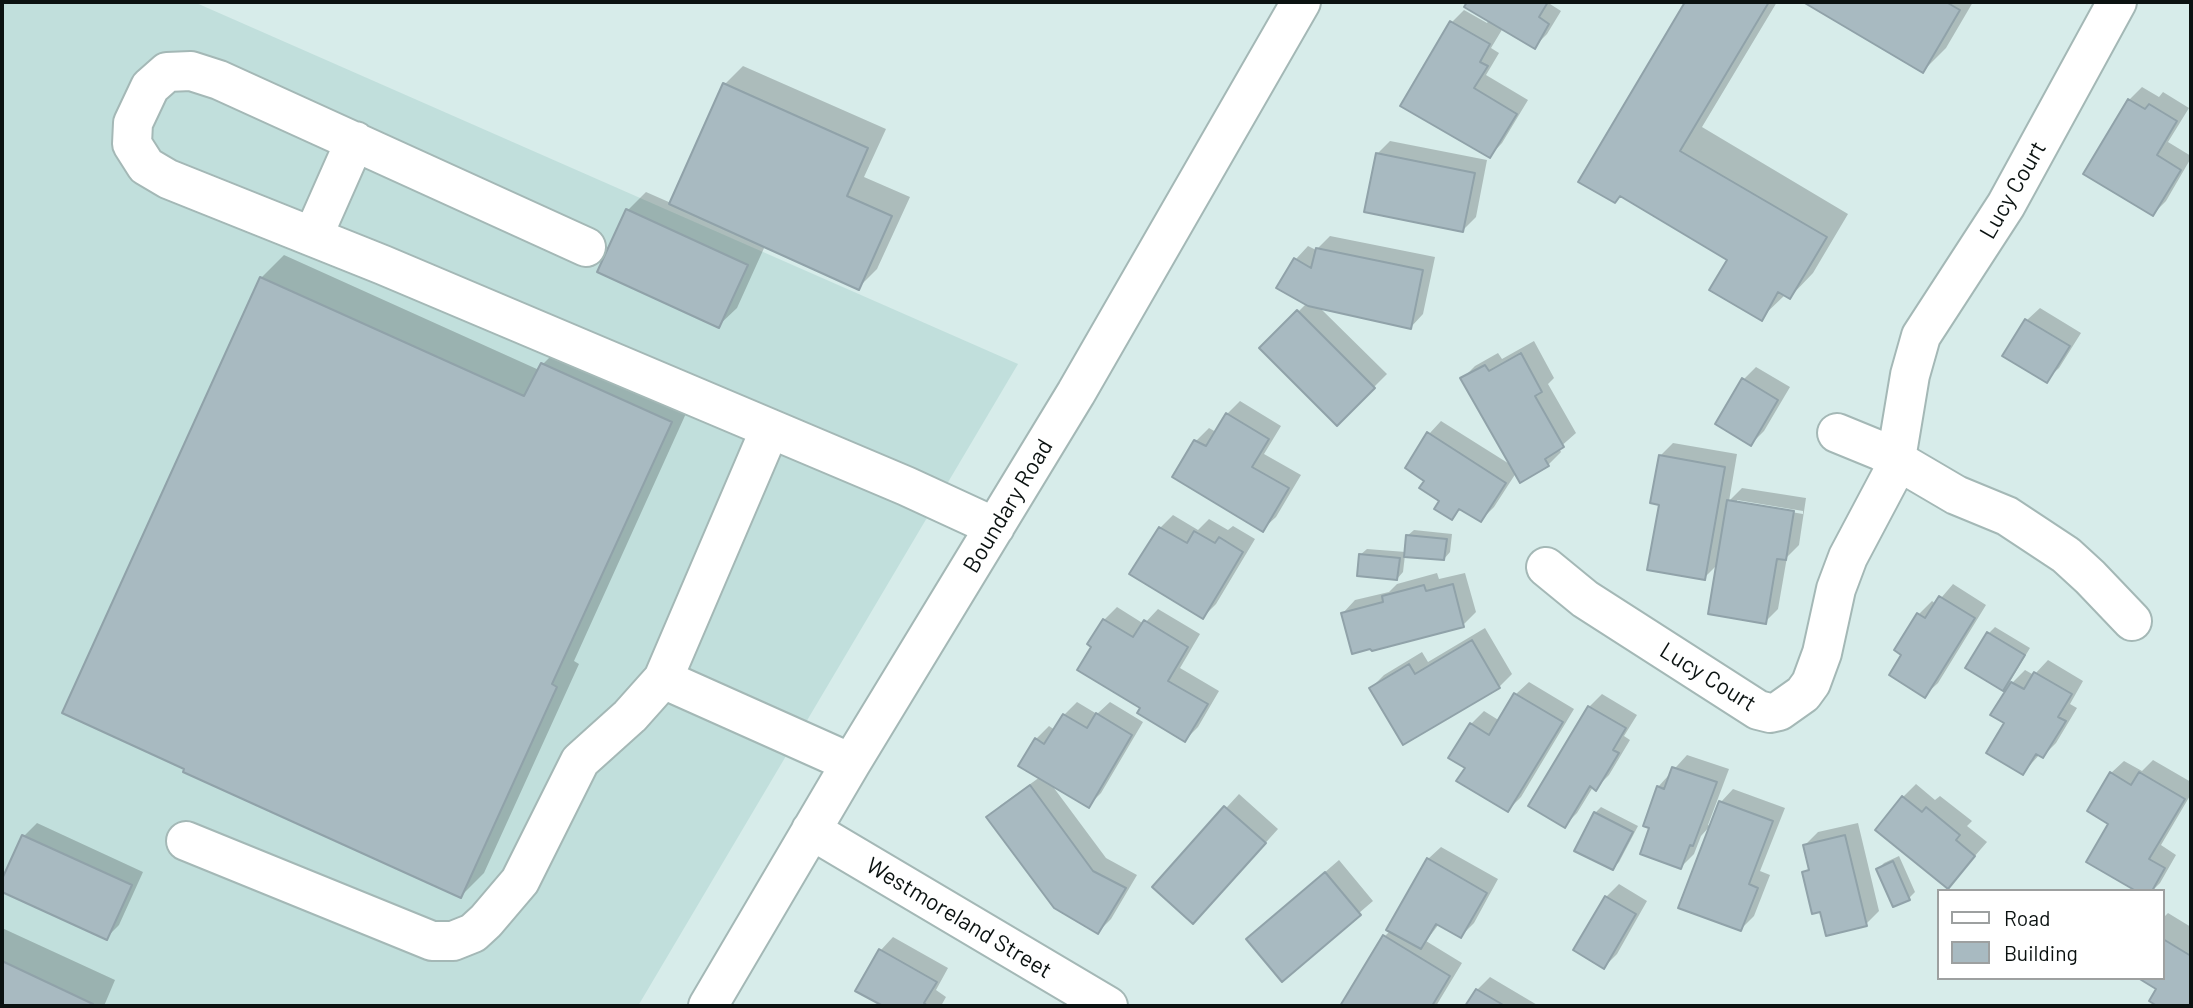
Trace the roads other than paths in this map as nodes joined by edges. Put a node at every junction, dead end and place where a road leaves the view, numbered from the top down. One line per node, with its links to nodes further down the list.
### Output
1 (1301, 2): 9 (street, Boundary Road)
2 (2117, 2): 8 (street, Lucy Court)
3 (355, 141): 4 (street); 4 (street); 5 (street)
4 (313, 236): 6 (street)
5 (586, 247)
6 (770, 429): 9 (street); 12 (street)
7 (1837, 433): 8 (street)
8 (1896, 459): 10 (street, Lucy Court); 11 (street)
9 (995, 527): 13 (street, Boundary Road)
10 (1546, 566)
11 (2132, 621)
12 (663, 679): 13 (street); 15 (street)
13 (851, 763): 14 (street, Boundary Road)
14 (811, 830): 16 (street, Boundary Road); 17 (street, Westmoreland Street)
15 (186, 841)
16 (708, 1006)
17 (1108, 1006)

